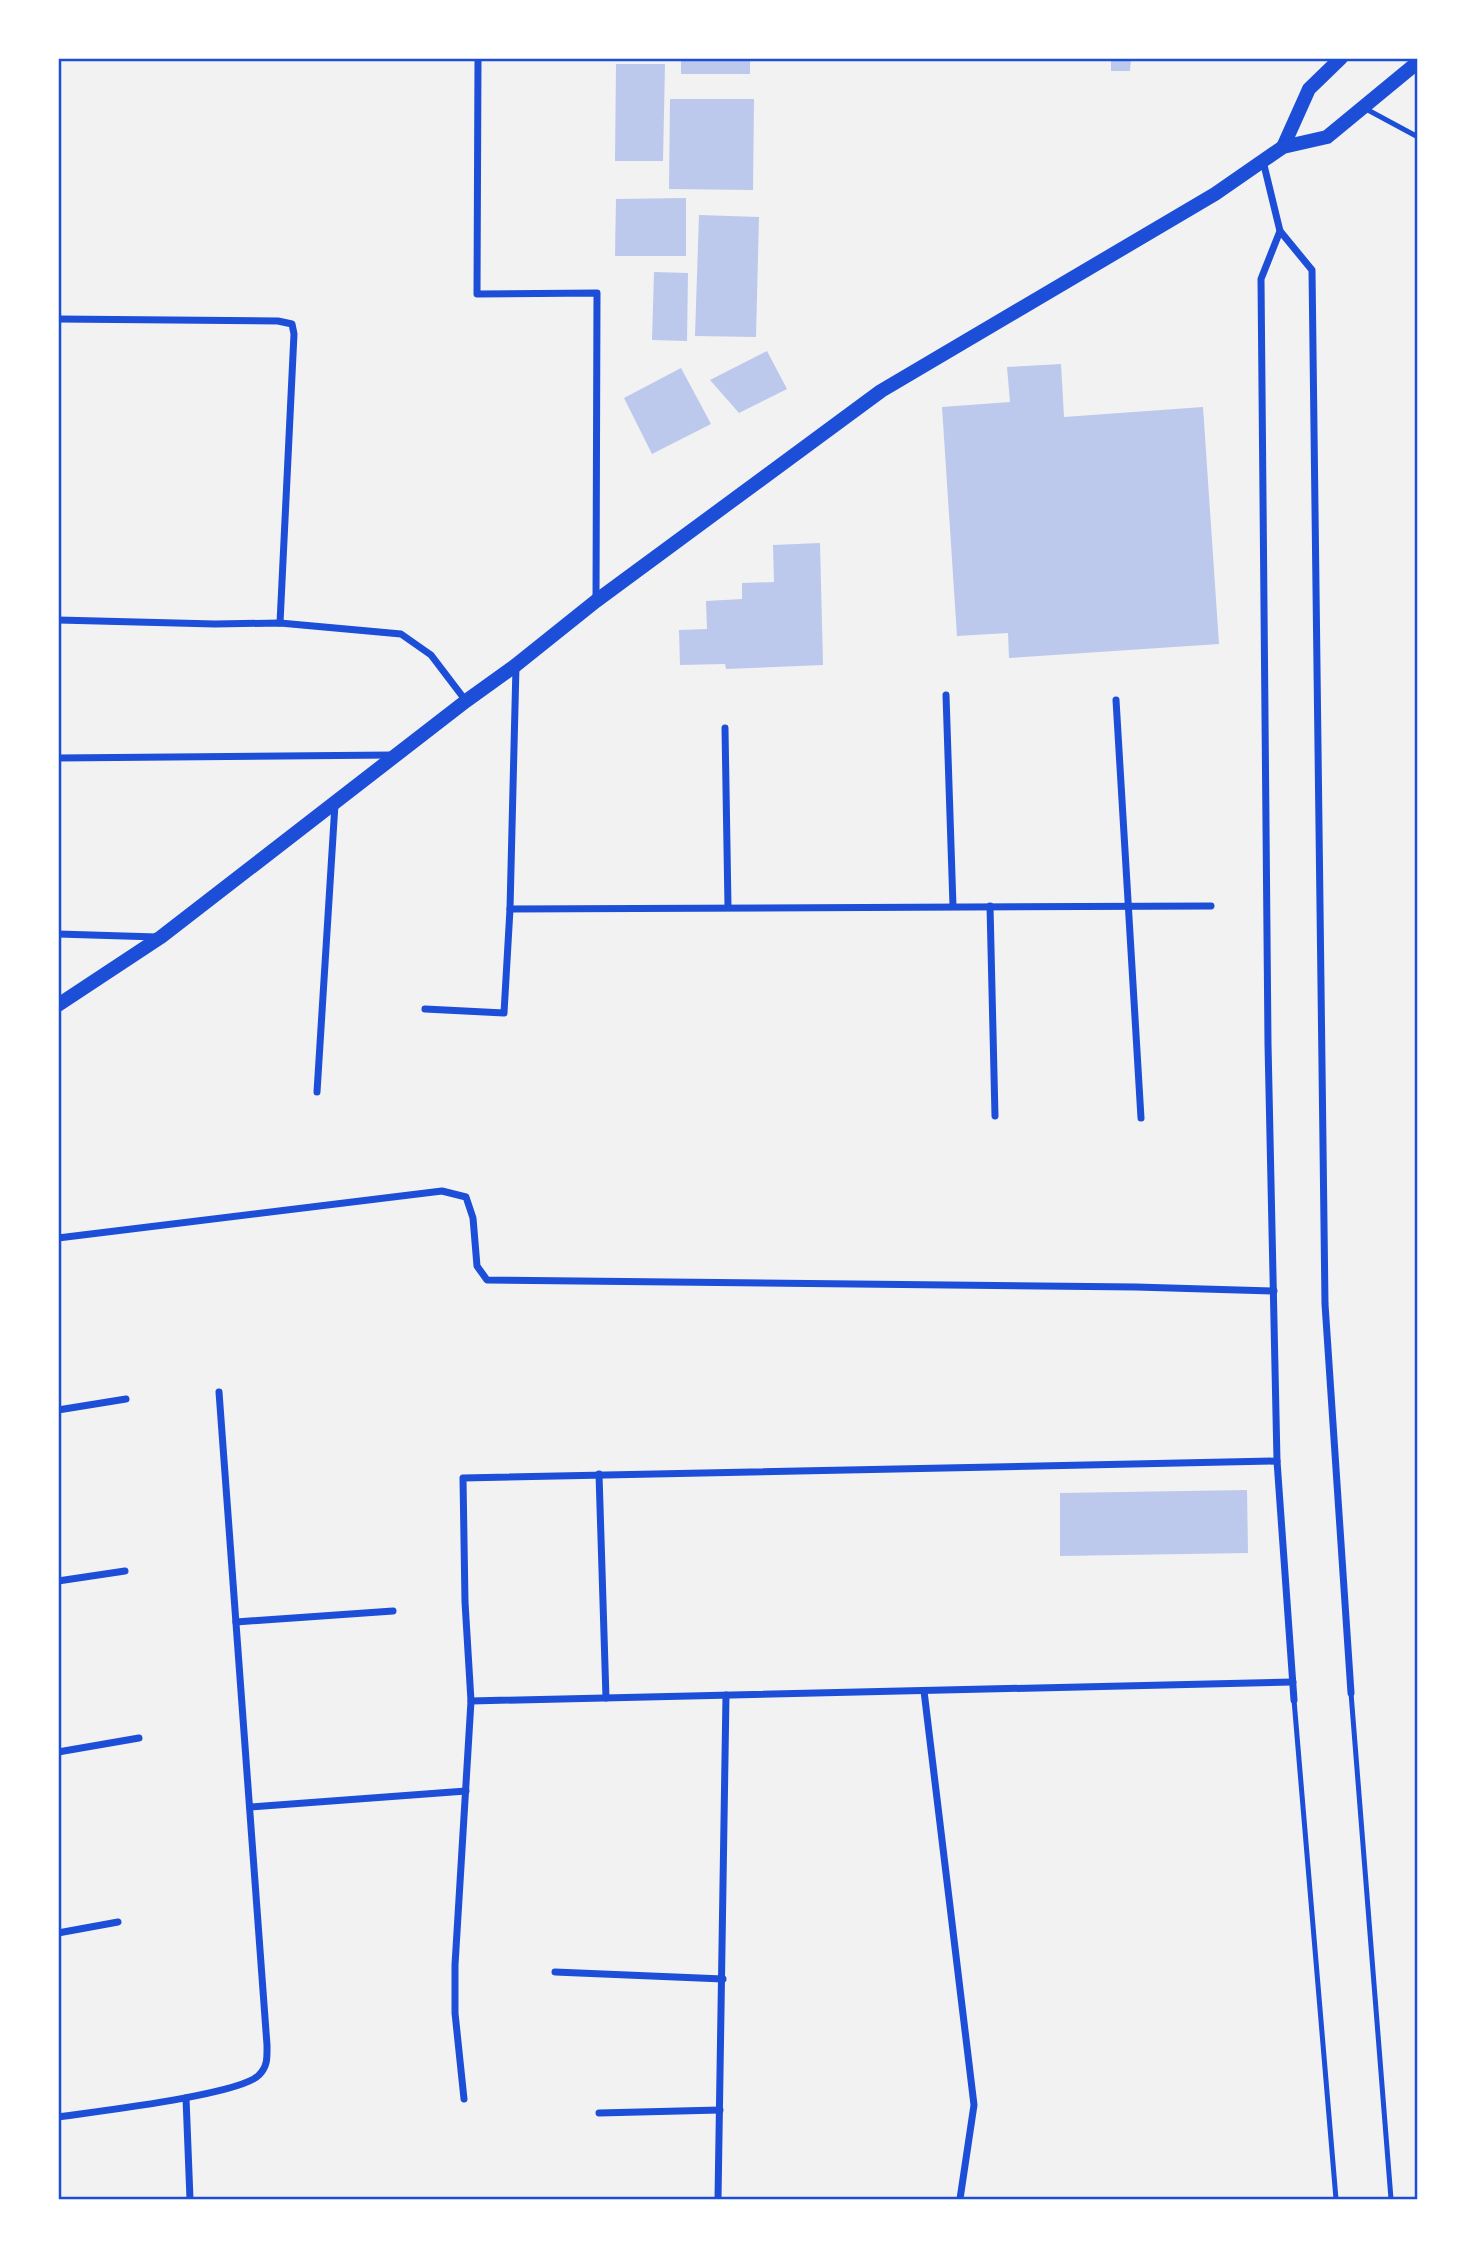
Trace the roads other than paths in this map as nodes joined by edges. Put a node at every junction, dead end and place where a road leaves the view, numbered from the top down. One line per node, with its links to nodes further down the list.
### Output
1 (478, 58): 10 (street)
2 (1341, 58): 6 (main road)
3 (1418, 62): 4 (main road)
4 (1363, 108): 5 (lane); 6 (main road)
5 (1418, 137)
6 (1283, 147): 7 (main road)
7 (1263, 161): 8 (street); 10 (main road)
8 (1280, 231): 35 (street); 47 (street)
9 (58, 319): 12 (street)
10 (596, 601): 13 (main road)
11 (58, 620): 12 (street)
12 (280, 623): 16 (street)
13 (516, 665): 16 (main road); 26 (street)
14 (946, 695): 22 (street)
15 (1116, 699): 21 (street)
16 (466, 701): 18 (main road)
17 (725, 728): 25 (street)
18 (396, 755): 19 (street); 20 (main road)
19 (58, 758)
20 (335, 803): 28 (main road); 31 (street)
21 (1130, 905): 23 (street); 24 (street); 33 (street)
22 (953, 906): 23 (street); 25 (street)
23 (990, 906): 32 (street)
24 (1211, 906)
25 (728, 907): 26 (street)
26 (510, 909): 30 (street)
27 (58, 934): 28 (street)
28 (161, 937): 29 (main road)
29 (58, 1005)
30 (425, 1009)
31 (317, 1093)
32 (995, 1116)
33 (1141, 1118)
34 (58, 1238): 35 (street)
35 (1274, 1291): 39 (street)
36 (219, 1392): 44 (street)
37 (126, 1399): 38 (street)
38 (58, 1410)
39 (1278, 1461): 40 (street); 45 (street)
40 (599, 1474): 49 (street); 51 (street)
41 (125, 1571): 42 (street)
42 (58, 1581)
43 (393, 1611): 44 (street)
44 (236, 1622): 55 (street)
45 (1293, 1682): 46 (street); 50 (street)
46 (924, 1691): 48 (street); 67 (street)
47 (1351, 1693): 69 (lane)
48 (726, 1695): 49 (street); 59 (street)
49 (606, 1698): 51 (street)
50 (1294, 1700): 68 (lane)
51 (471, 1701): 54 (street)
52 (139, 1738): 53 (street)
53 (58, 1752)
54 (466, 1791): 55 (street); 61 (street)
55 (250, 1807): 60 (street)
56 (118, 1922): 57 (street)
57 (58, 1933)
58 (555, 1972): 59 (street)
59 (723, 1979): 62 (street)
60 (186, 2098): 64 (street); 65 (street)
61 (464, 2099)
62 (720, 2110): 63 (street); 66 (street)
63 (599, 2113)
64 (58, 2117)
65 (190, 2199)
66 (718, 2199)
67 (960, 2199)
68 (1336, 2199)
69 (1391, 2199)

